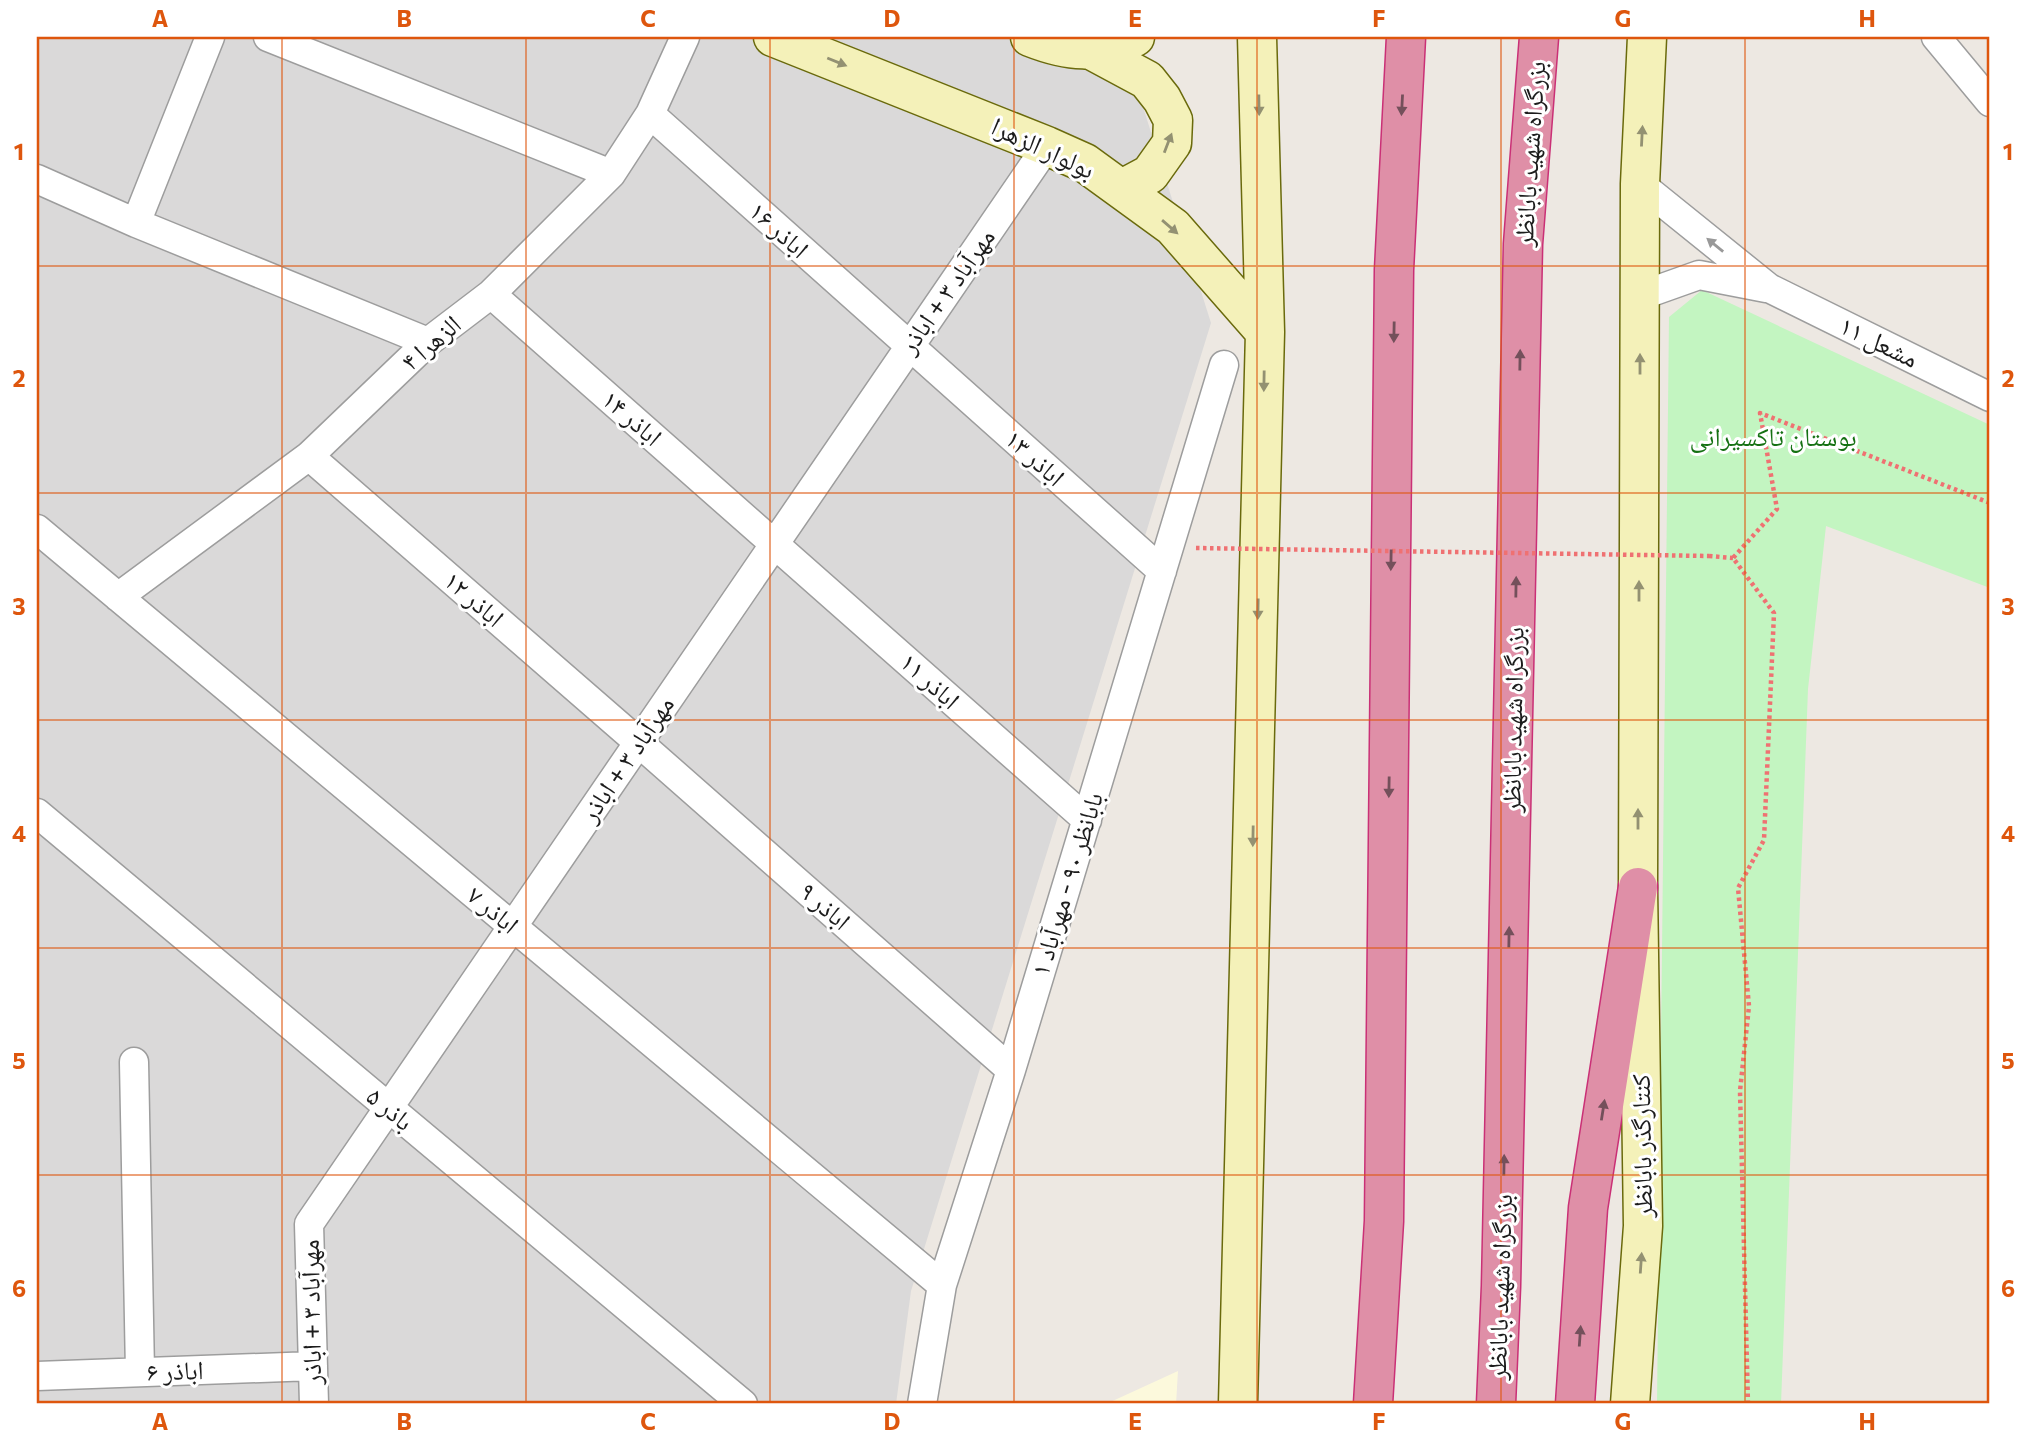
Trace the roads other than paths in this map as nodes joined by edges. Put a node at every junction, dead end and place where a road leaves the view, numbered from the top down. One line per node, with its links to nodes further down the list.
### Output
1 (210, 37): 20 (street)
2 (268, 37): 16 (street)
3 (685, 37): 14 (street, الزهرا ۴)
4 (773, 37): 15 (main road, بولوار الزهرا, one-way to 15)
5 (1030, 37): 12 (main road)
6 (1135, 37): 12 (main road)
7 (1257, 37): 24 (main road, one-way to 24)
8 (1405, 37): 50 (highway, one-way to 50)
9 (1539, 37): 51 (highway, بزرگراه شهید بابانظر, one-way to 9)
10 (1647, 37): 18 (main road, کنتارگذر بابانظر, one-way to 10)
11 (1936, 37): 13 (street)
12 (1093, 51): 19 (main road, one-way to 12)
13 (1990, 102)
14 (650, 114): 16 (street, الزهرا ۴); 26 (street, اباذر ۱۶)
15 (1047, 146): 19 (main road, بولوار الزهرا); 26 (street, مهرآباد ۳ + اباذر)
16 (611, 174): 22 (street, الزهرا ۴)
17 (37, 179): 20 (street)
18 (1640, 184): 21 (street, one-way to 18); 23 (main road, کنتارگذر بابانظر)
19 (1122, 189): 24 (main road, بولوار الزهرا, one-way to 24)
20 (136, 223): 25 (street)
21 (1769, 288): 23 (street); 28 (street, مشعل ۱۱)
22 (491, 294): 25 (street, الزهرا ۴); 31 (street, اباذر ۱۴)
23 (1640, 296): 37 (main road, کنتارگذر بابانظر, one-way to 23)
24 (1265, 332): 49 (main road, one-way to 49)
25 (428, 342): 29 (street, الزهرا ۴)
26 (909, 345): 31 (street, مهرآباد ۳ + اباذر); 32 (street, اباذر ۱۳)
27 (1224, 365): 32 (street, بابانظر ۹۰ - مهرآباد ۱)
28 (1990, 397)
29 (309, 456): 33 (street, الزهرا ۴); 34 (street, اباذر ۱۲)
30 (39, 537): 33 (street, اباذر ۷)
31 (774, 543): 34 (street, مهرآباد ۳ + اباذر); 36 (street, اباذر ۱۱)
32 (1162, 571): 36 (street, بابانظر ۹۰ - مهرآباد ۱)
33 (118, 597): 38 (street, اباذر ۷)
34 (638, 742): 38 (street, مهرآباد ۳ + اباذر); 40 (street, اباذر ۹)
35 (37, 813): 41 (street, باذر ۵)
36 (1087, 820): 40 (street, بابانظر ۹۰ - مهرآباد ۱)
37 (1638, 887): 52 (highway, one-way to 37); 53 (main road, کنتارگذر بابانظر, one-way to 37)
38 (513, 926): 41 (street, مهرآباد ۳ + اباذر); 42 (street, اباذر ۷)
39 (134, 1062): 44 (street)
40 (1011, 1070): 42 (street, بابانظر ۹۰ - مهرآباد ۱)
41 (388, 1108): 43 (street, مهرآباد ۳ + اباذر); 47 (street, باذر ۵)
42 (942, 1285): 48 (street, بابانظر ۹۰ - مهرآباد ۱)
43 (313, 1366): 44 (street, اباذر ۶); 46 (street, مهرآباد ۳ + اباذر)
44 (140, 1372): 45 (street, اباذر ۶)
45 (37, 1376)
46 (314, 1404)
47 (743, 1404)
48 (922, 1404)
49 (1238, 1404)
50 (1373, 1404)
51 (1496, 1404)
52 (1575, 1404)
53 (1630, 1404)

